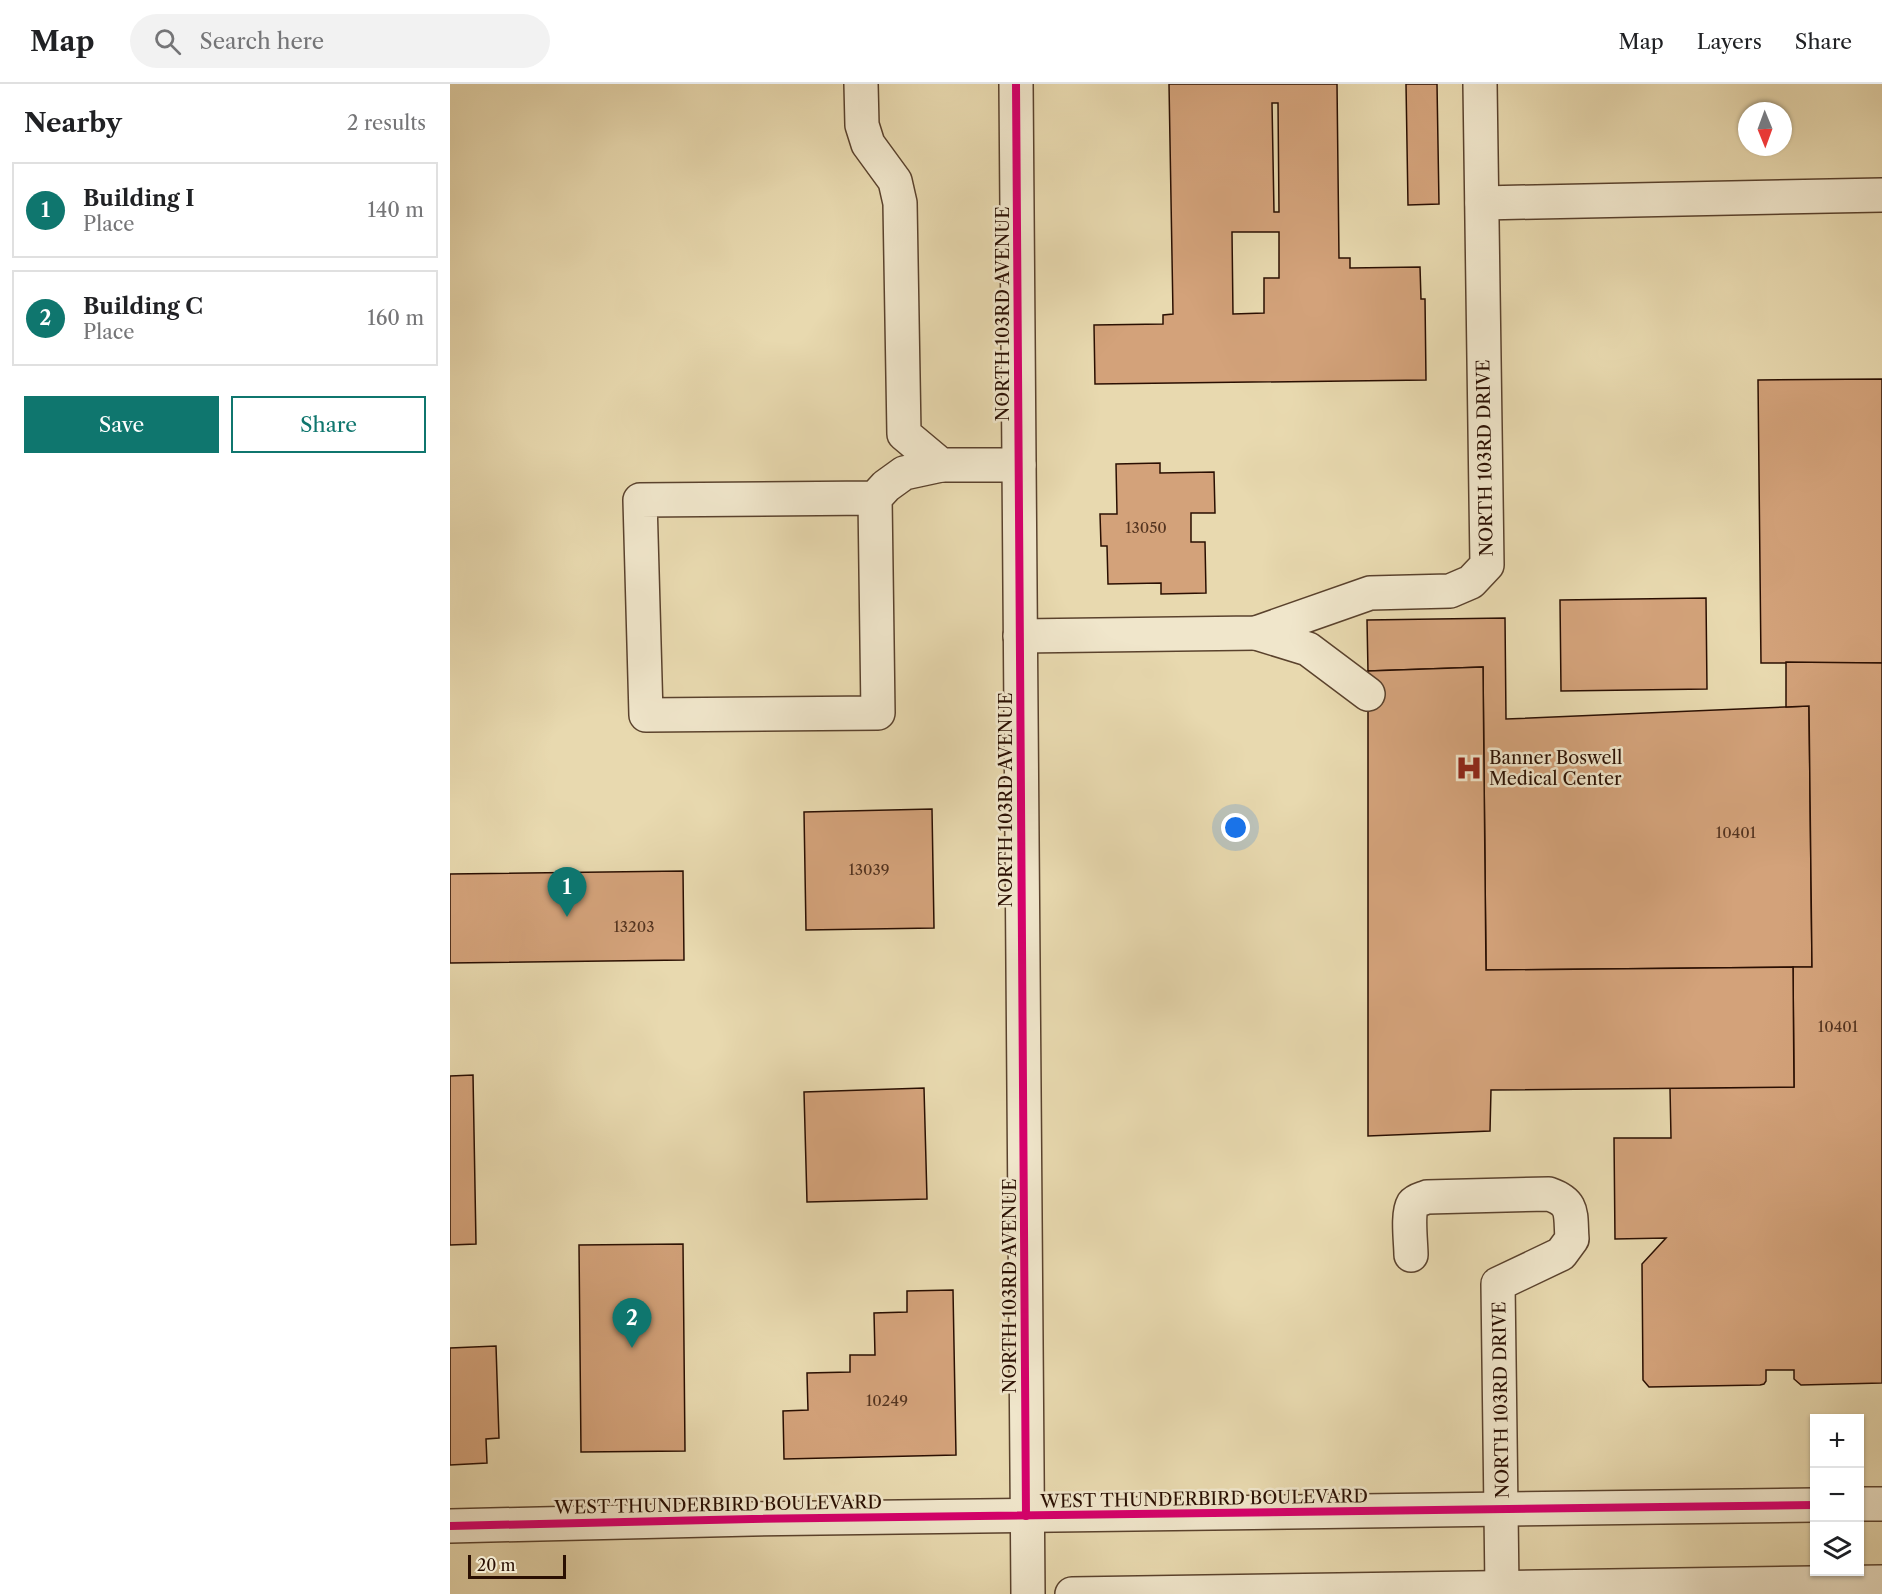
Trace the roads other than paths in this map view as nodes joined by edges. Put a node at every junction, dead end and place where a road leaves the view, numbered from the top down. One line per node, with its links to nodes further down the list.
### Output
1 (861, 84): 6 (street)
2 (1016, 84): 7 (street, NORTH 103RD AVENUE)
3 (1480, 84): 5 (street, NORTH 103RD DRIVE)
4 (1882, 195): 5 (street)
5 (1482, 203): 9 (street, NORTH 103RD DRIVE)
6 (941, 465): 7 (street); 8 (street)
7 (1019, 465): 10 (street, NORTH 103RD AVENUE)
8 (875, 498): 8 (street)
9 (1256, 633): 10 (street, NORTH 103RD DRIVE); 11 (street)
10 (1020, 636): 17 (street, NORTH 103RD AVENUE)
11 (1368, 694)
12 (1411, 1255): 16 (street, NORTH 103RD DRIVE)
13 (1864, 1504): 14 (street)
14 (1882, 1504)
15 (1810, 1505): 16 (street, WEST THUNDERBIRD BOULEVARD)
16 (1503, 1510): 17 (street, WEST THUNDERBIRD BOULEVARD); 20 (street, NORTH 103RD DRIVE)
17 (1026, 1516): 18 (street, WEST THUNDERBIRD BOULEVARD); 21 (street, NORTH 103RD AVENUE)
18 (450, 1526)
19 (1882, 1582): 20 (street)
20 (1502, 1588): 22 (street)
21 (1028, 1594)
22 (1071, 1594)

